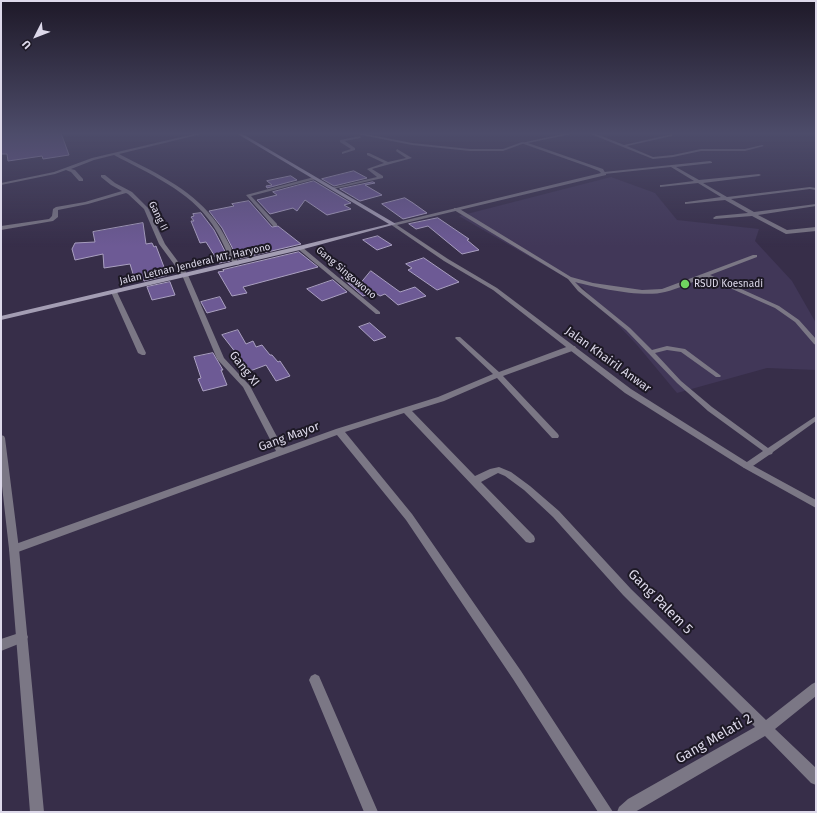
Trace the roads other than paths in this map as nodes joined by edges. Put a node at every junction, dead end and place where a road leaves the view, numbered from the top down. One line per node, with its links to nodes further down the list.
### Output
1 (60, 171): 15 (street)
2 (73, 171): 13 (street)
3 (144, 171): 32 (street)
4 (302, 171): 12 (main road)
5 (372, 171): 17 (street)
6 (600, 171): 9 (street)
7 (634, 171): 9 (street)
8 (680, 171): 14 (street)
9 (604, 173): 23 (street)
10 (760, 175): 14 (street)
11 (103, 176): 19 (street, Gang II)
12 (314, 178): 17 (main road); 27 (street)
13 (81, 180)
14 (698, 182): 16 (street); 20 (street)
15 (1, 184)
16 (662, 186)
17 (333, 188): 26 (main road)
18 (816, 189): 20 (street)
19 (126, 191): 28 (street); 33 (street, Gang II)
20 (726, 198): 21 (street); 24 (street)
21 (687, 203)
22 (816, 206): 24 (street)
23 (456, 209): 26 (street); 35 (lane)
24 (753, 214): 25 (street); 29 (street)
25 (716, 218)
26 (393, 224): 30 (main road, Jalan Letnan Jenderal MT. Haryono); 41 (street, Jalan Khairil Anwar)
27 (275, 226)
28 (1, 228)
29 (816, 229)
30 (300, 248): 32 (main road, Jalan Letnan Jenderal MT. Haryono); 37 (street, Gang Singowono)
31 (755, 256): 34 (lane)
32 (236, 264): 33 (main road, Jalan Letnan Jenderal MT. Haryono)
33 (185, 275): 36 (main road, Jalan Letnan Jenderal MT. Haryono); 51 (street, Gang XI)
34 (706, 275): 35 (lane); 40 (lane)
35 (569, 278): 42 (lane)
36 (114, 292): 38 (main road, Jalan Letnan Jenderal MT. Haryono); 43 (street)
37 (378, 313)
38 (1, 318)
39 (458, 338): 44 (street)
40 (816, 343)
41 (572, 348): 44 (street, Gang Mayor); 53 (street, Jalan Khairil Anwar)
42 (651, 352): 45 (lane); 52 (lane)
43 (142, 353)
44 (498, 375): 46 (street, Gang Mayor); 49 (street)
45 (718, 376)
46 (407, 411): 48 (street, Gang Mayor); 54 (street)
47 (816, 418): 52 (lane)
48 (339, 431): 51 (street, Gang Mayor); 66 (street)
49 (555, 436)
50 (1, 438): 57 (street)
51 (281, 452): 57 (street, Gang Mayor)
52 (769, 452): 53 (lane)
53 (747, 466): 55 (street, Jalan Khairil Anwar)
54 (474, 481): 56 (street); 62 (street, Gang Palem 5)
55 (816, 504)
56 (530, 539)
57 (14, 549): 58 (street)
58 (22, 637): 59 (street); 64 (street)
59 (1, 645)
60 (315, 680): 65 (street)
61 (816, 688): 62 (street, Gang Melati 2)
62 (766, 729): 63 (street, Gang Palem 5); 67 (street, Gang Melati 2)
63 (816, 778)
64 (36, 812)
65 (371, 812)
66 (606, 812)
67 (624, 812)

